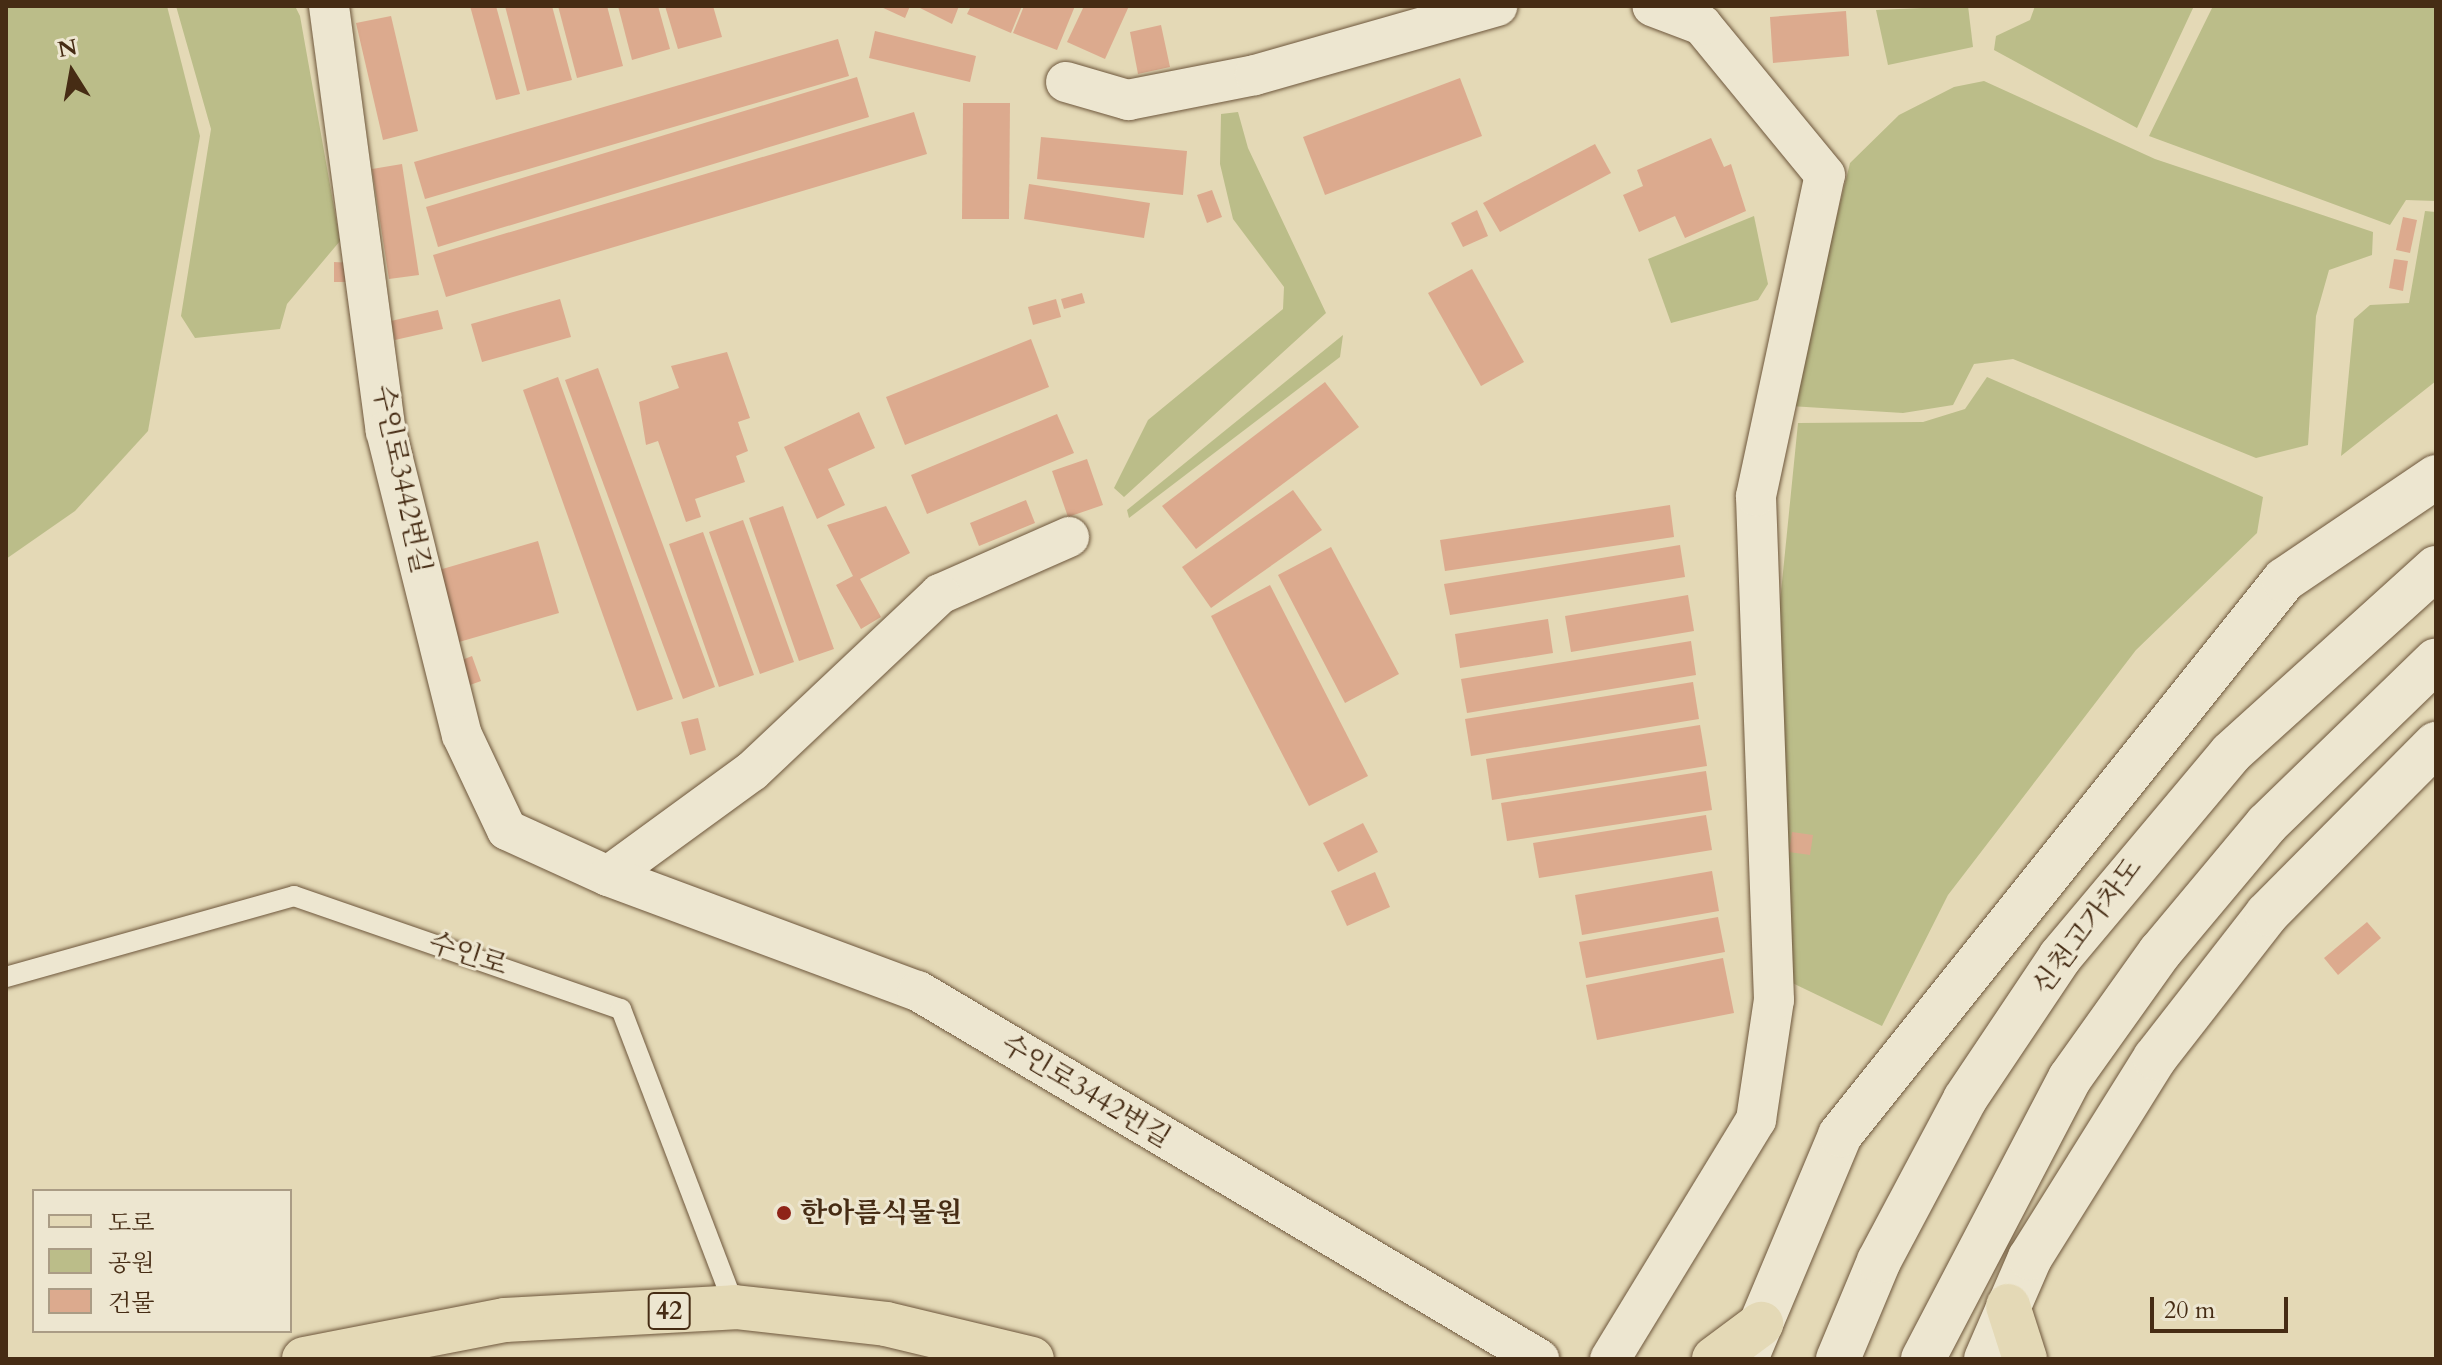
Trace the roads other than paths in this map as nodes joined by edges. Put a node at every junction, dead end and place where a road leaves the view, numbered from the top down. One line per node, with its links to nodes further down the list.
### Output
1 (329, 6): 10 (street, 수인로3442번길)
2 (1497, 6): 4 (street)
3 (1652, 6): 18 (street)
4 (1066, 82)
5 (2436, 477): 14 (main road)
6 (1069, 537): 10 (street)
7 (2436, 568): 20 (main road, 신천고가차도)
8 (2436, 660): 21 (main road)
9 (2436, 744): 12 (main road)
10 (608, 876): 17 (street, 수인로3442번길)
11 (6, 977): 13 (lane, 수인로)
12 (2008, 1306): 22 (main road); 23 (main road)
13 (735, 1307): 15 (main road, 42); 16 (main road, 42)
14 (1754, 1342): 19 (main road)
15 (304, 1359)
16 (1032, 1359)
17 (1539, 1359)
18 (1610, 1359)
19 (1714, 1359)
20 (1838, 1359)
21 (1923, 1359)
22 (1986, 1359)
23 (2025, 1359)

